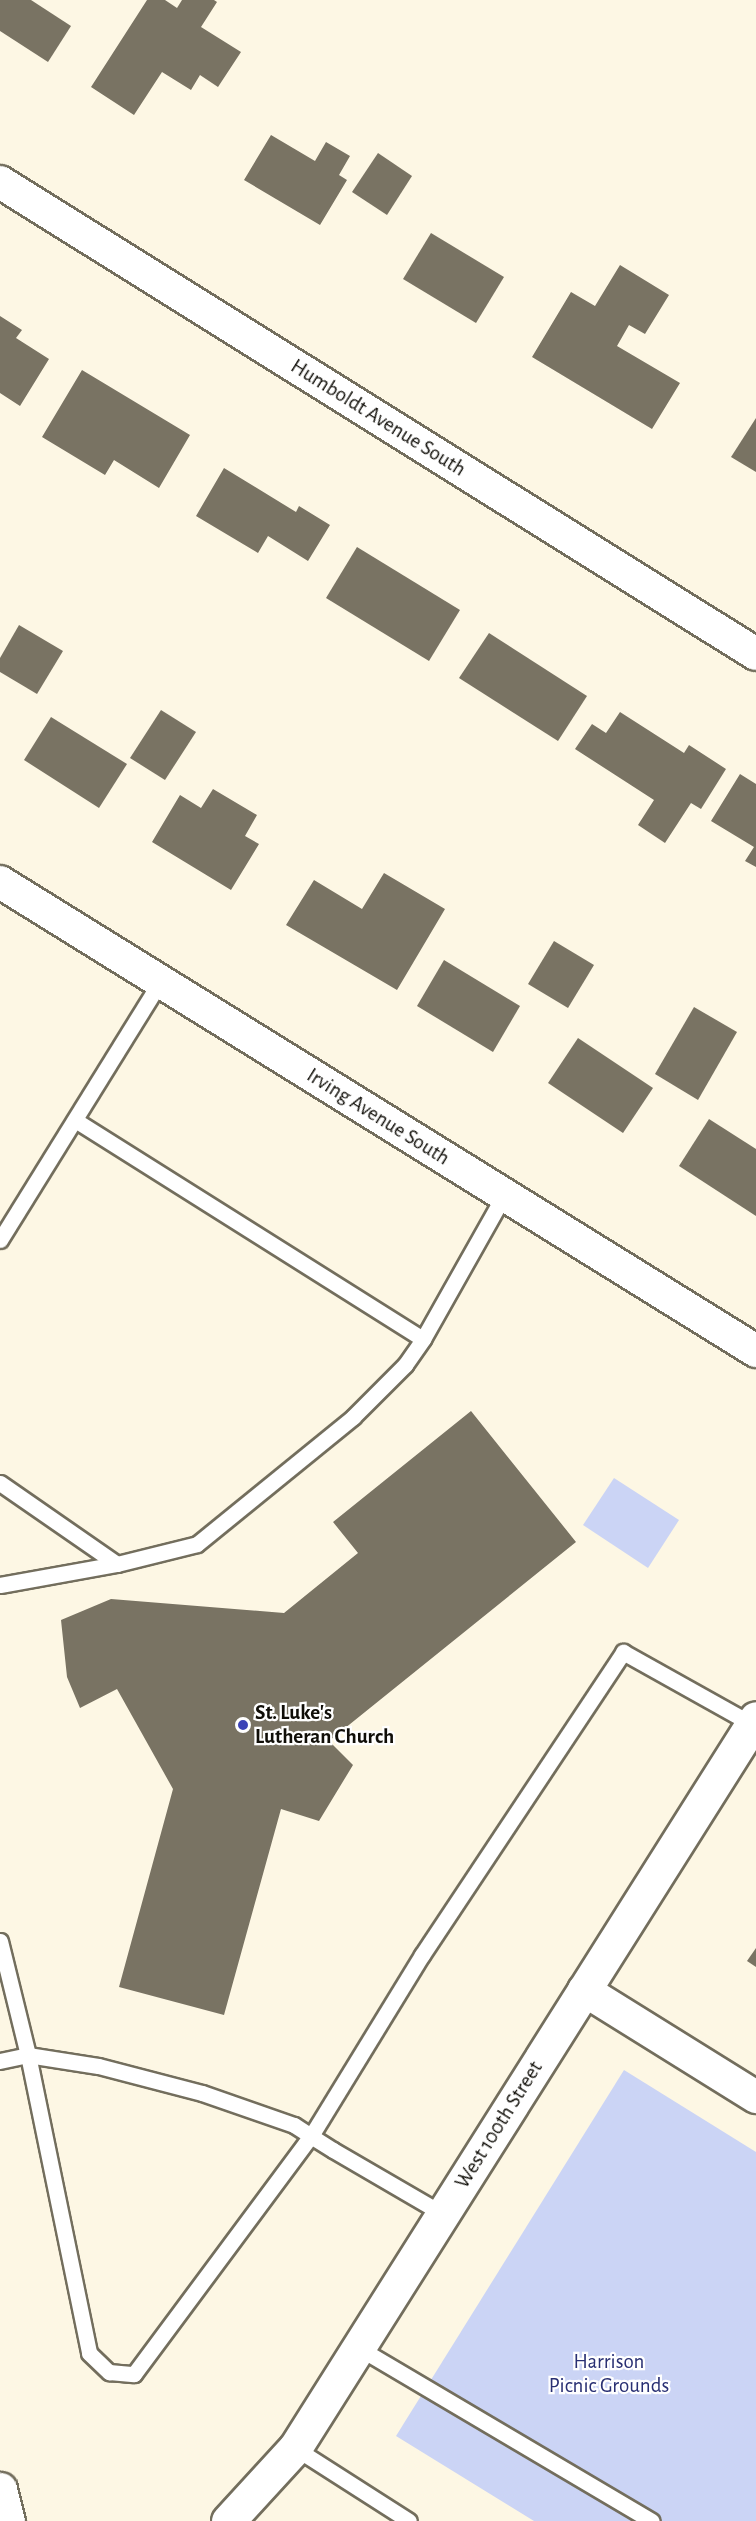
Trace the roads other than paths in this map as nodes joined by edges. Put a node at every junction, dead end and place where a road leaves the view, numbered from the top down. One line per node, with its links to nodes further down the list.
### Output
1 (0, 182): 2 (street, Humboldt Avenue South)
2 (756, 654)
3 (0, 882): 4 (street, Irving Avenue South)
4 (160, 982): 5 (lane); 6 (street, Irving Avenue South)
5 (75, 1120): 7 (lane); 8 (lane)
6 (504, 1195): 8 (lane); 9 (street, Irving Avenue South)
7 (0, 1240)
8 (423, 1339): 11 (lane)
9 (756, 1351)
10 (0, 1483): 11 (lane)
11 (117, 1564): 12 (lane)
12 (0, 1585)
13 (754, 1721): 15 (street, West 100th Street); 19 (lane)
14 (0, 1941): 16 (lane)
15 (584, 1990): 18 (street); 20 (street, West 100th Street)
16 (28, 2055): 17 (lane); 19 (lane); 19 (lane)
17 (0, 2061)
18 (756, 2097)
19 (311, 2136): 20 (lane)
20 (443, 2214): 21 (street, West 100th Street)
21 (359, 2348): 22 (street, West 100th Street); 27 (lane)
22 (295, 2448): 25 (street, West 100th Street); 26 (lane)
23 (0, 2489): 24 (street)
24 (8, 2521)
25 (228, 2521)
26 (409, 2521)
27 (652, 2521)

